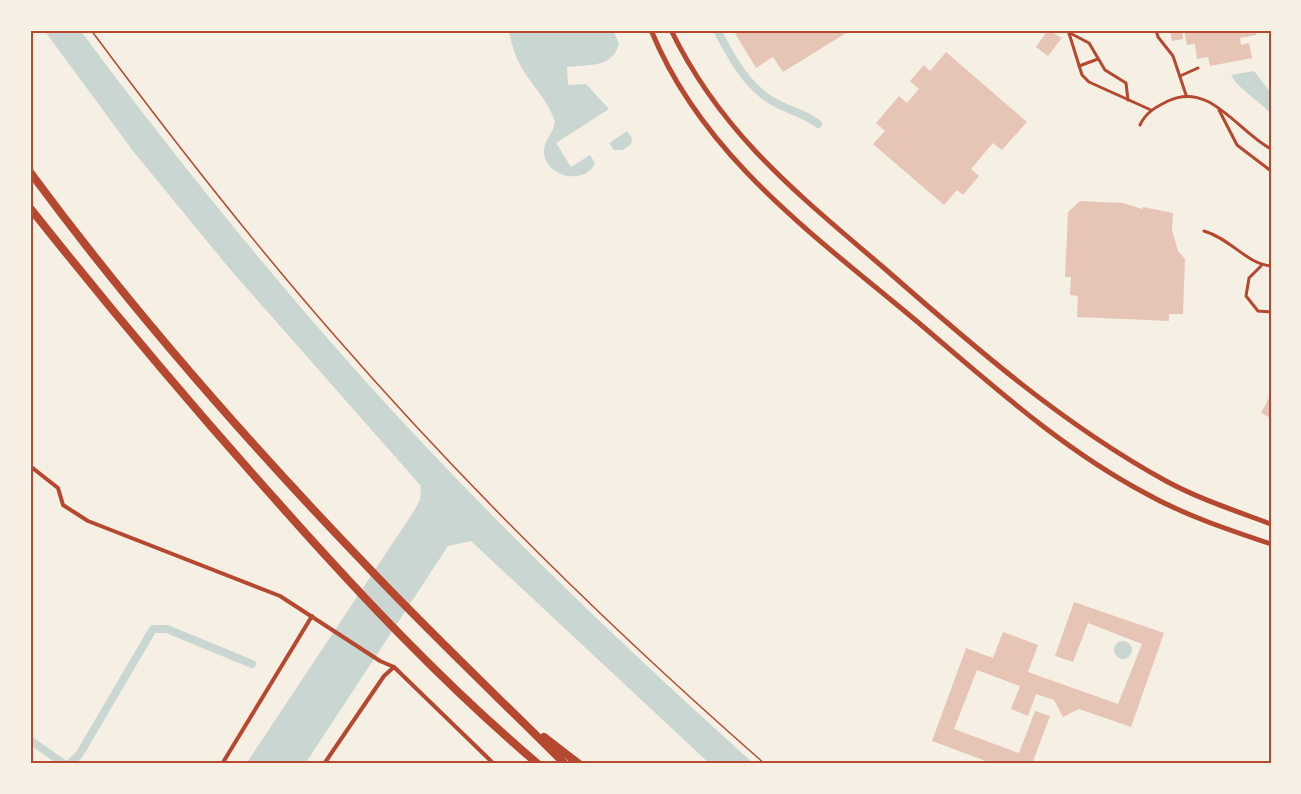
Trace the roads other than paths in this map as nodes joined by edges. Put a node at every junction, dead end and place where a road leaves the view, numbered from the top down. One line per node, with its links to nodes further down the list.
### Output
1 (651, 30): 24 (street)
2 (671, 30): 23 (street)
3 (1156, 30): 8 (street)
4 (1068, 31): 5 (street); 6 (street)
5 (1098, 59): 6 (street); 10 (street)
6 (1079, 66): 10 (street)
7 (1198, 68): 8 (street)
8 (1180, 76): 9 (street)
9 (1186, 95): 11 (street); 12 (street)
10 (1128, 101): 12 (street)
11 (1216, 106): 14 (street); 15 (street)
12 (1151, 110): 13 (street)
13 (1140, 124)
14 (1271, 149)
15 (1271, 171)
16 (30, 172): 27 (highway)
17 (30, 208): 28 (highway)
18 (1204, 231): 19 (street)
19 (1263, 265): 20 (street); 21 (street)
20 (1271, 266)
21 (1271, 312)
22 (30, 466): 25 (street)
23 (1271, 524)
24 (1271, 544)
25 (312, 616): 26 (street); 29 (street)
26 (394, 667): 30 (street); 31 (street)
27 (522, 720): 34 (highway); 35 (highway)
28 (508, 739): 32 (highway); 33 (highway)
29 (222, 764)
30 (324, 764)
31 (494, 764)
32 (532, 764)
33 (538, 764)
34 (565, 764)
35 (579, 764)

